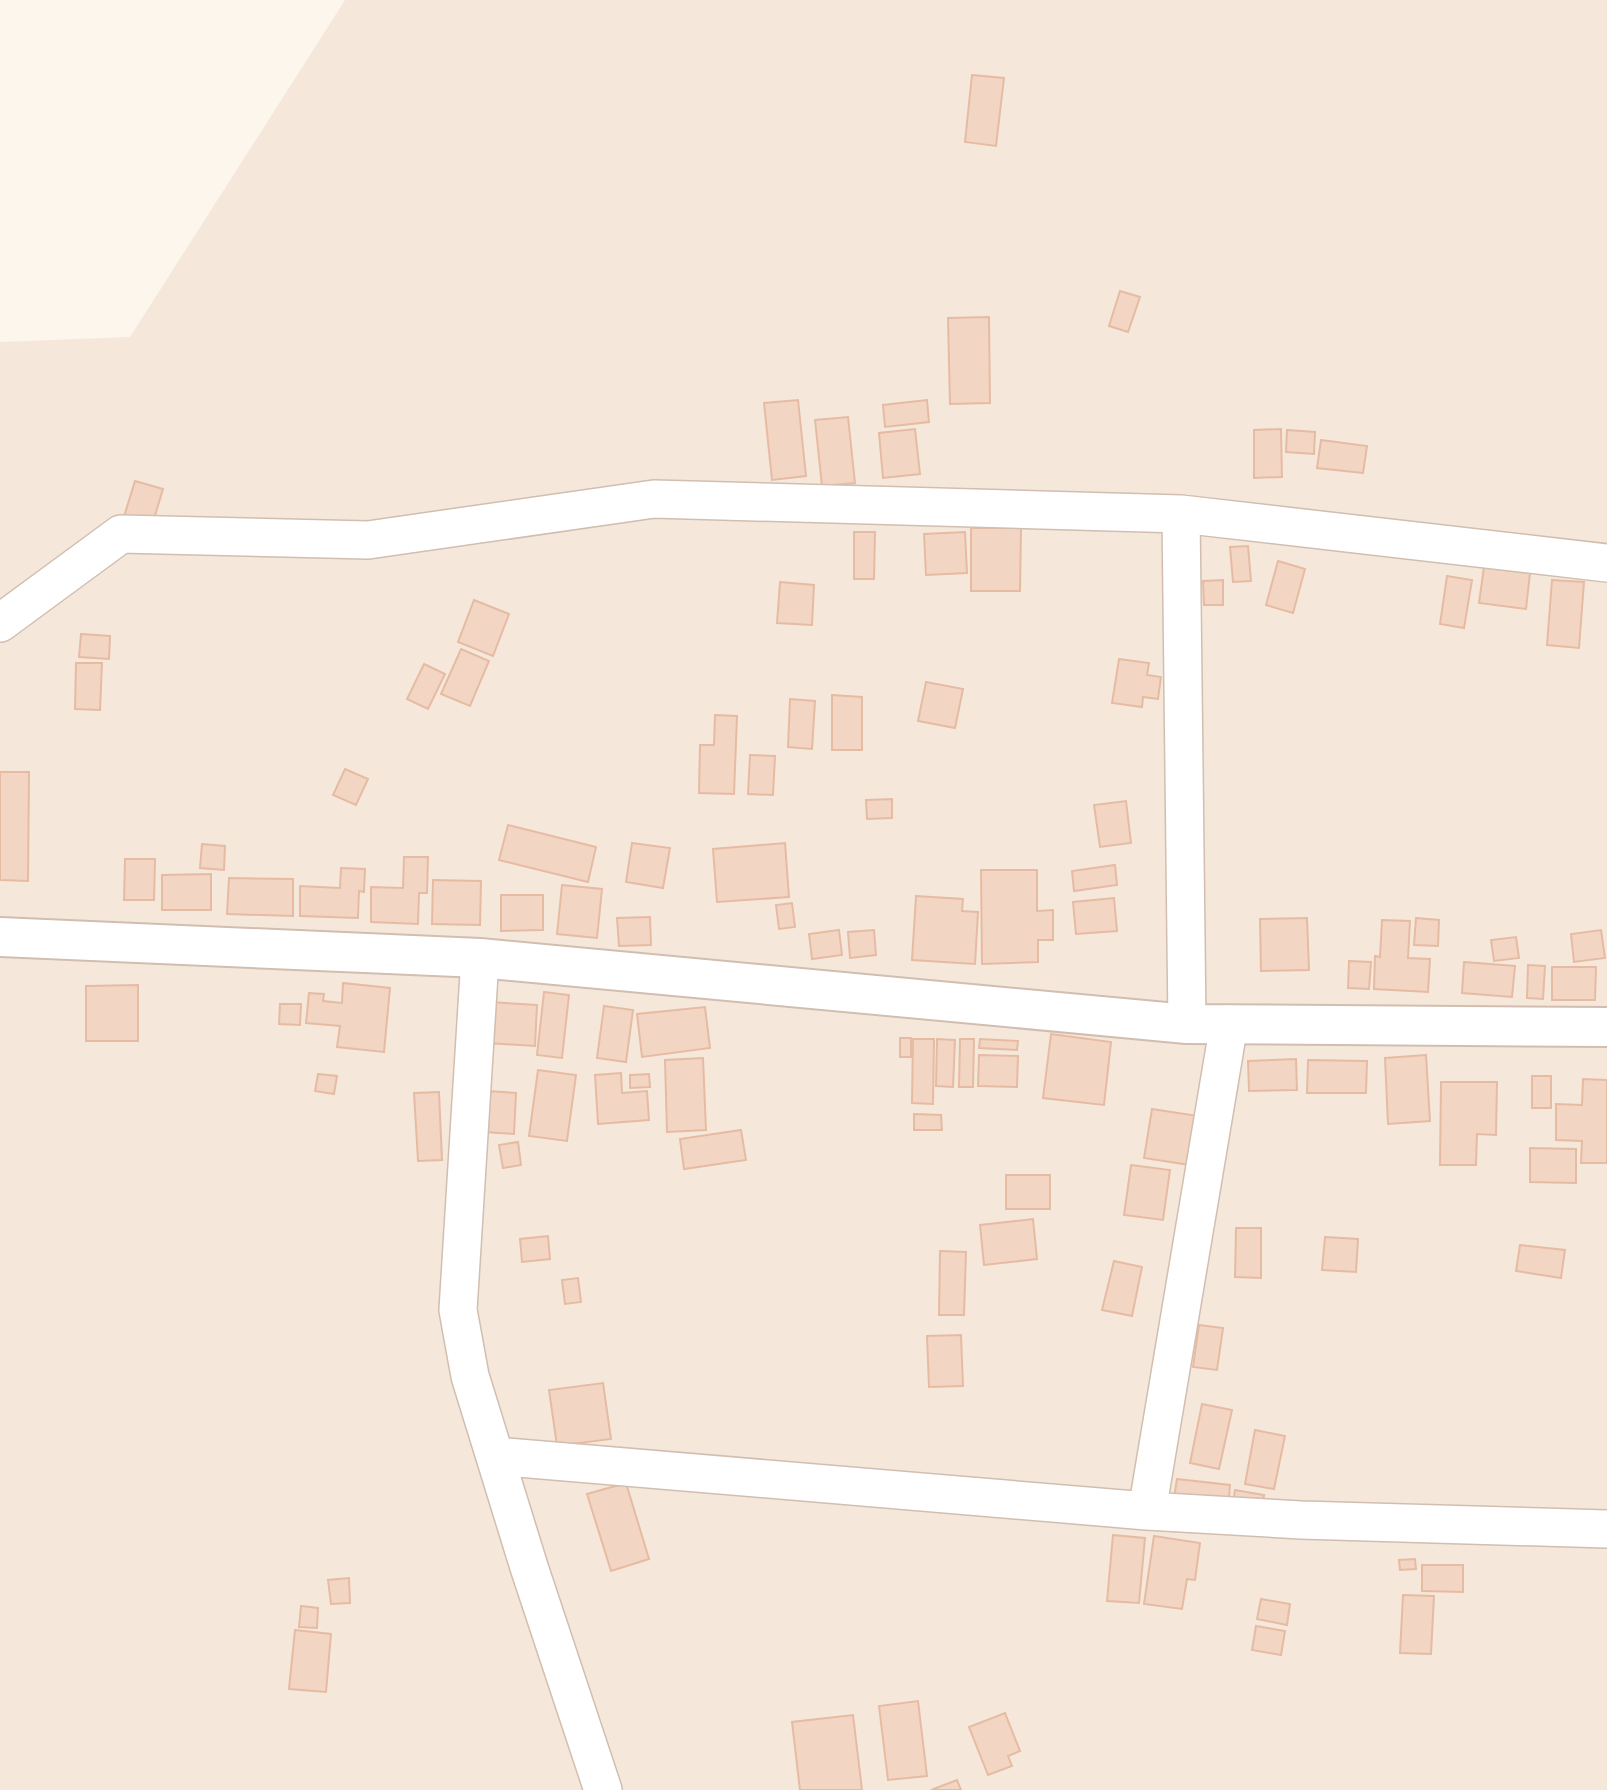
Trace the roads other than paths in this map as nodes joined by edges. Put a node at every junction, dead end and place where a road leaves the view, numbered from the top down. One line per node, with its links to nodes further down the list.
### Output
1 (1181, 514): 2 (street); 3 (street); 6 (street)
2 (1607, 563)
3 (0, 622)
4 (0, 937): 5 (street)
5 (480, 958): 6 (street); 9 (street)
6 (1187, 1024): 7 (street)
7 (1229, 1024): 8 (street); 10 (street)
8 (1607, 1027)
9 (495, 1456): 10 (street); 12 (street)
10 (1147, 1511): 11 (street)
11 (1607, 1529)
12 (603, 1790)

